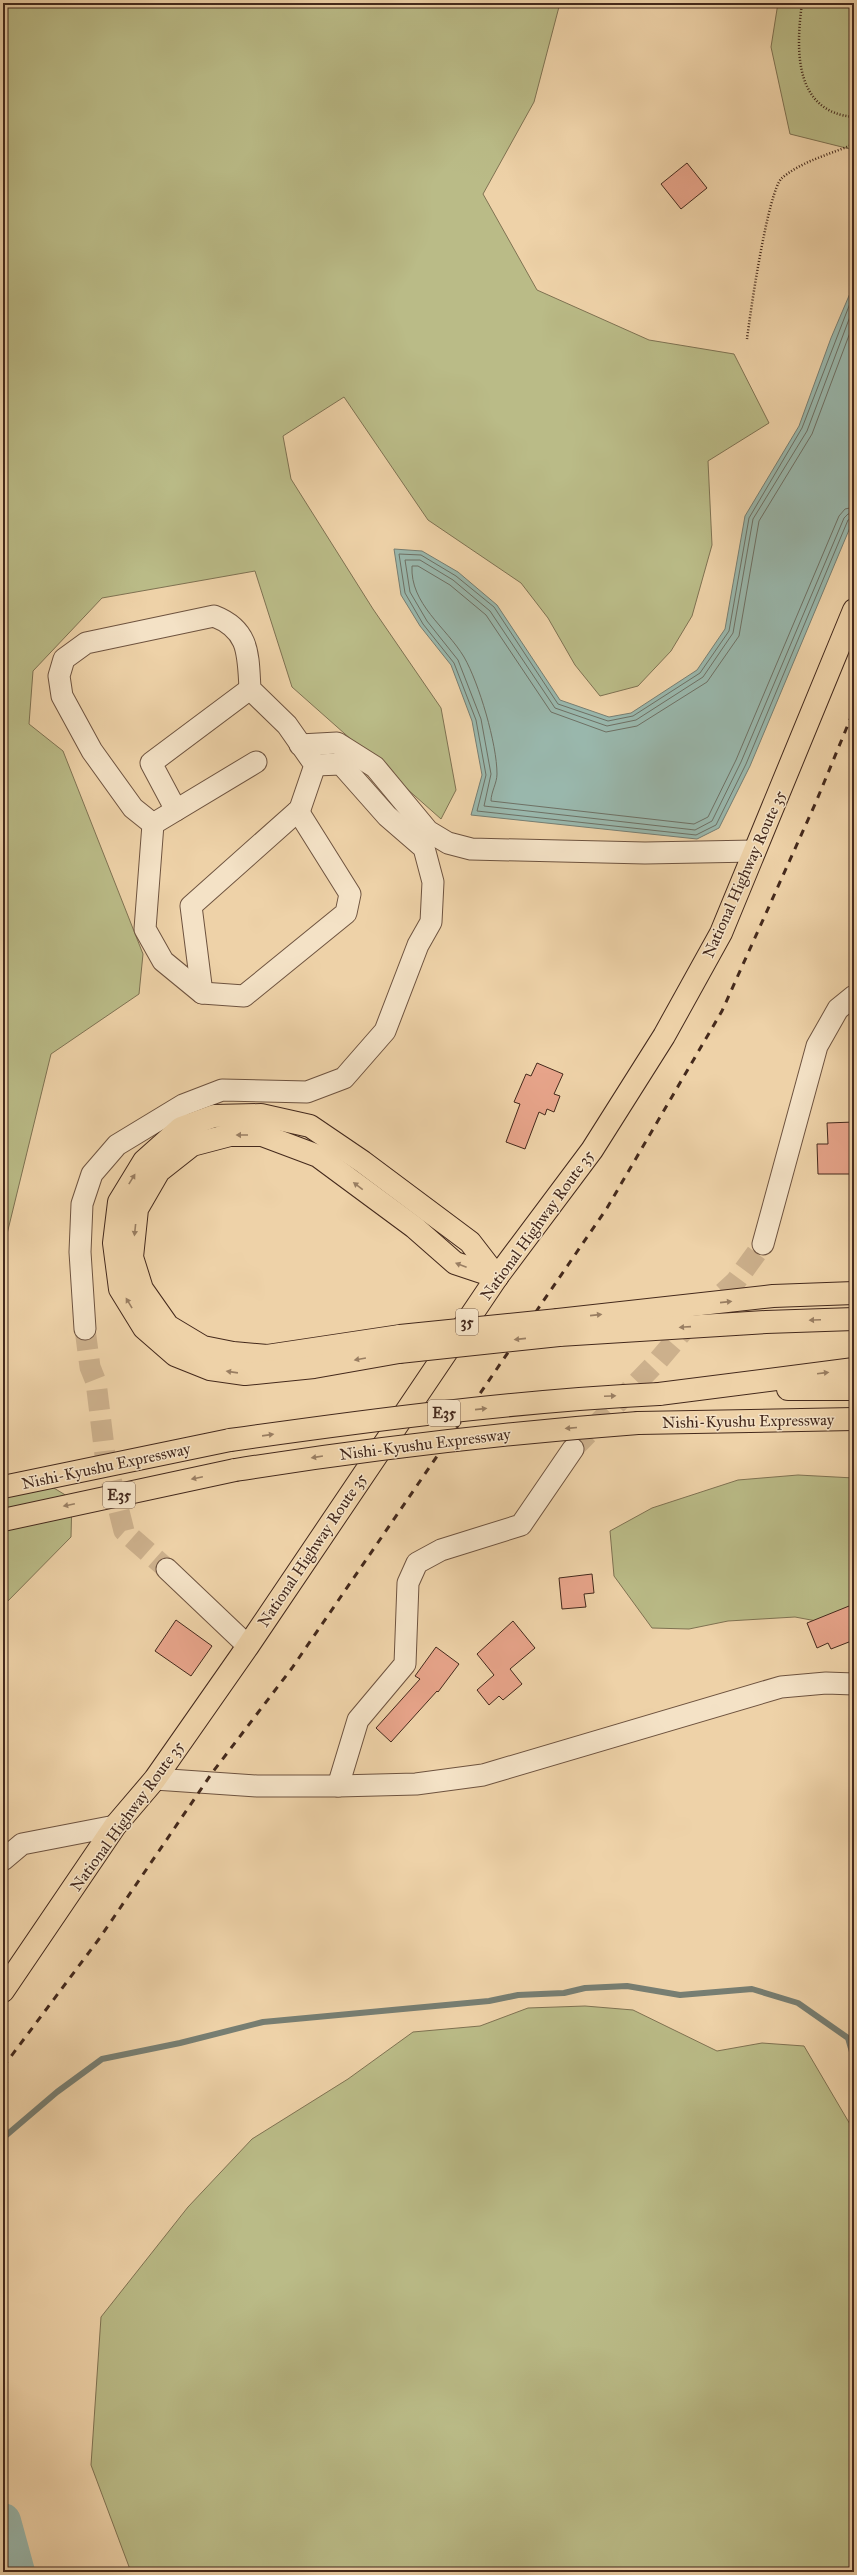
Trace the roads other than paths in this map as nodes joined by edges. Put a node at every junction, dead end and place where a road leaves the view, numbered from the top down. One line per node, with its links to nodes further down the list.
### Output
1 (854, 610): 9 (highway, National Highway Route 35 / 35)
2 (250, 689): 3 (street); 6 (street); 8 (street)
3 (300, 745): 5 (street); 9 (street)
4 (256, 762): 6 (street)
5 (315, 765): 7 (street); 17 (street)
6 (176, 810): 8 (street)
7 (298, 811): 10 (street); 10 (street)
8 (153, 824): 10 (street)
9 (756, 851): 13 (highway, National Highway Route 35 / 35)
10 (202, 993)
11 (854, 996): 12 (street)
12 (763, 1244)
13 (497, 1277): 16 (highway, bridge); 26 (highway, National Highway Route 35 / 35)
14 (854, 1293): 16 (highway, one-way to 14)
15 (854, 1319): 16 (highway, one-way to 16)
16 (558, 1328)
17 (85, 1330)
18 (854, 1369): 20 (highway, one-way to 18)
19 (854, 1389): 20 (highway, Nishi-Kyushu Expressway / E35)
20 (659, 1394): 23 (highway, Nishi-Kyushu Expressway / E35, one-way to 20, bridge)
21 (854, 1420): 24 (highway, Nishi-Kyushu Expressway / E35, one-way to 24, bridge)
22 (573, 1449): 29 (street)
23 (3, 1487)
24 (3, 1520)
25 (168, 1569): 26 (street)
26 (248, 1646): 28 (highway, National Highway Route 35 / 35)
27 (854, 1684): 29 (street)
28 (155, 1779): 29 (street); 30 (highway, National Highway Route 35 / 35)
29 (338, 1786)
30 (115, 1826): 31 (street); 32 (highway, National Highway Route 35 / 35)
31 (3, 1860)
32 (3, 1991)

